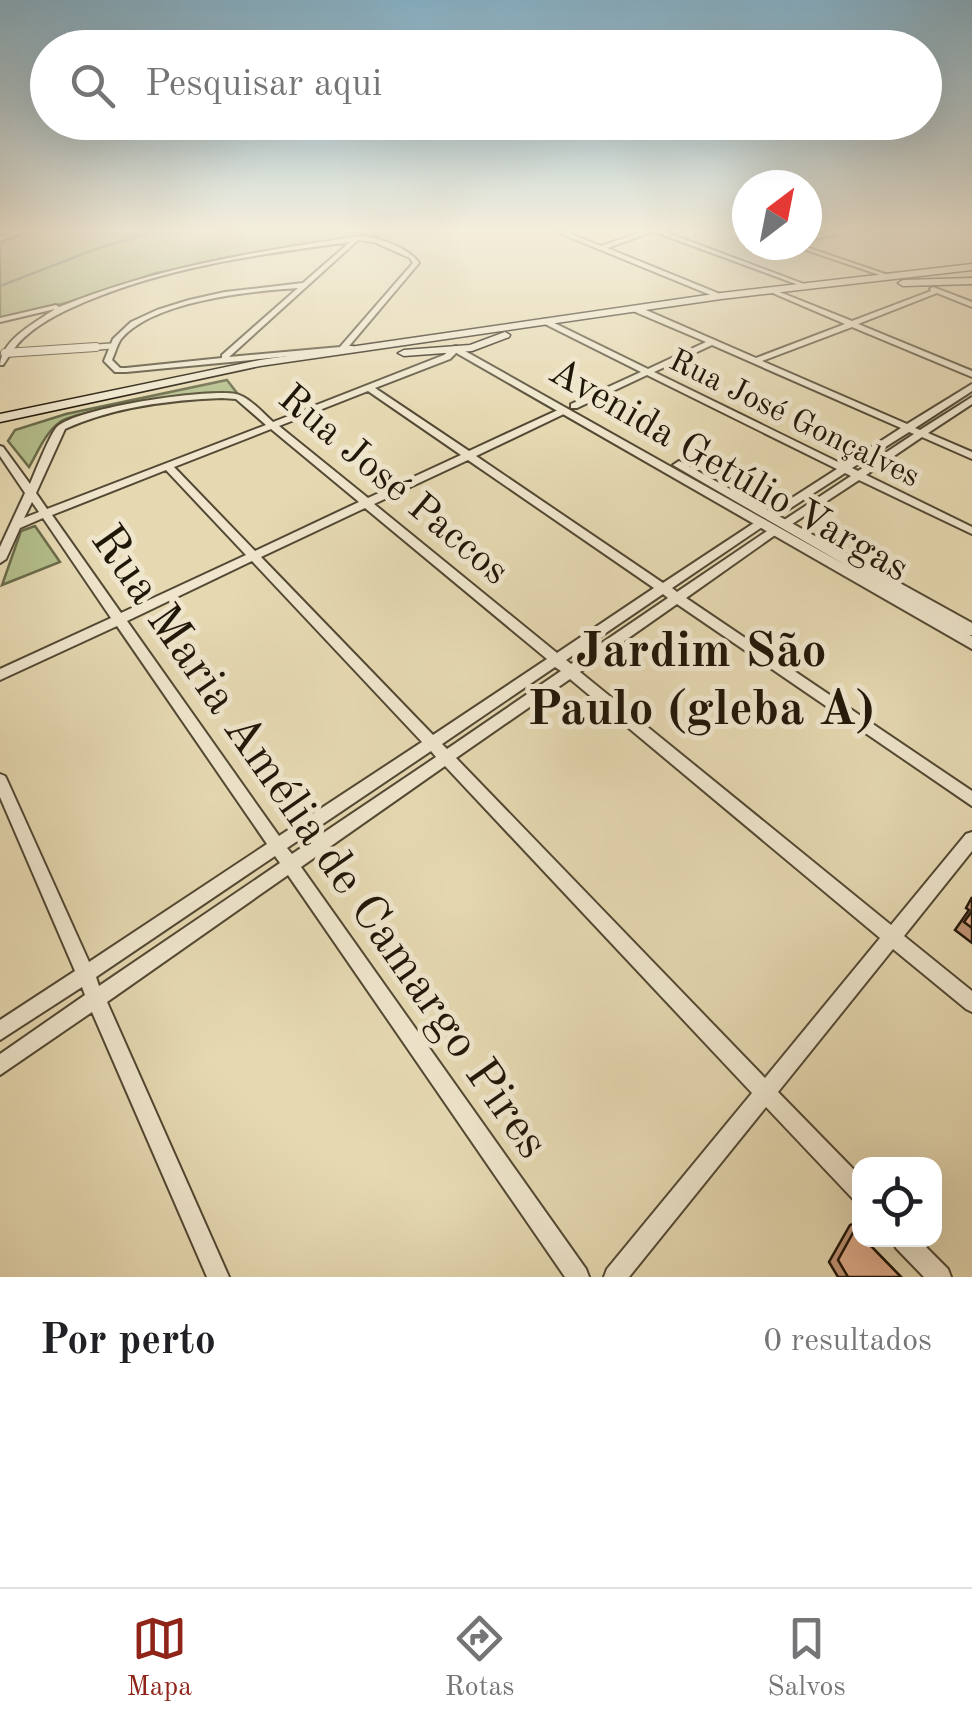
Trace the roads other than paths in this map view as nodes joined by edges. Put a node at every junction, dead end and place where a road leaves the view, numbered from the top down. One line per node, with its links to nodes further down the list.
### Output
1 (104, 292): 11 (street)
2 (254, 292): 20 (street)
3 (300, 292): 26 (street)
4 (391, 292): 21 (street)
5 (710, 292): 10 (street)
6 (757, 292): 10 (main road)
7 (774, 292): 16 (street)
8 (935, 292): 16 (street)
9 (938, 292): 12 (street)
10 (721, 296): 13 (main road)
11 (75, 302): 15 (street); 18 (street)
12 (972, 305)
13 (636, 309): 14 (main road); 19 (street)
14 (550, 321): 17 (main road); 23 (main road); 31 (street, Rua José Gonçalves)
15 (0, 323): 18 (street)
16 (852, 324): 28 (street); 30 (street)
17 (489, 330): 23 (main road); 23 (main road)
18 (20, 334): 25 (street)
19 (713, 342): 28 (street); 31 (street)
20 (111, 346): 25 (street); 26 (street)
21 (344, 347): 22 (street); 24 (street)
22 (360, 348): 23 (main road); 24 (main road)
23 (454, 348): 33 (street); 36 (street, Avenida Getúlio Vargas); 39 (main road)
24 (321, 352): 26 (street); 37 (main road)
25 (4, 353): 29 (street)
26 (223, 359)
27 (972, 359): 30 (street)
28 (756, 361): 40 (street)
29 (0, 364)
30 (955, 367): 32 (street)
31 (647, 372): 36 (street); 46 (street, Rua José Gonçalves)
32 (972, 374)
33 (368, 387): 38 (street); 43 (street)
34 (972, 387): 40 (street)
35 (972, 400): 41 (street)
36 (568, 408): 43 (street); 51 (street, Avenida Getúlio Vargas)
37 (0, 418)
38 (272, 424): 45 (street); 48 (street, Rua José Paccos); 49 (street, Rua José Paccos)
39 (0, 428)
40 (907, 428): 41 (street); 46 (street)
41 (920, 433): 44 (street); 47 (street)
42 (0, 449): 48 (street, Rua Maria Amélia de Camargo Pires)
43 (468, 455): 49 (street); 56 (street)
44 (972, 456)
45 (167, 465): 50 (street); 54 (street)
46 (844, 468): 47 (street, Rua José Gonçalves); 51 (street)
47 (856, 474): 51 (street); 53 (street, Rua José Gonçalves)
48 (29, 491): 50 (street, Rua Maria Amélia de Camargo Pires); 52 (street)
49 (367, 502): 54 (street); 60 (street, Rua José Paccos)
50 (45, 514): 52 (street); 57 (street, Rua Maria Amélia de Camargo Pires)
51 (773, 523): 56 (street); 58 (street, Avenida Getúlio Vargas); 59 (street, Avenida Getúlio Vargas)
52 (14, 526): 55 (street)
53 (972, 532)
54 (254, 556): 57 (street); 63 (street)
55 (0, 559)
56 (668, 594): 60 (street); 61 (street); 66 (street)
57 (119, 620): 62 (street); 68 (street, Rua Maria Amélia de Camargo Pires)
58 (972, 630)
59 (972, 643)
60 (555, 659): 61 (street, Rua José Paccos); 63 (street)
61 (570, 672): 64 (street); 70 (street, Rua José Paccos)
62 (0, 675)
63 (430, 742): 64 (street); 68 (street)
64 (445, 757): 69 (street); 76 (street)
65 (0, 780): 71 (street)
66 (972, 800)
67 (972, 838): 70 (street)
68 (276, 845): 69 (street, Rua Maria Amélia de Camargo Pires); 71 (street)
69 (290, 865): 72 (street); 80 (street, Rua Maria Amélia de Camargo Pires)
70 (893, 936): 73 (street, Rua José Paccos); 76 (street)
71 (83, 975): 72 (street); 74 (street)
72 (94, 1000): 75 (street); 79 (street)
73 (972, 1004)
74 (0, 1031)
75 (0, 1066)
76 (765, 1093): 77 (street); 81 (street)
77 (852, 1184)
78 (911, 1247): 82 (street)
79 (218, 1277)
80 (578, 1277)
81 (615, 1277)
82 (940, 1277)

